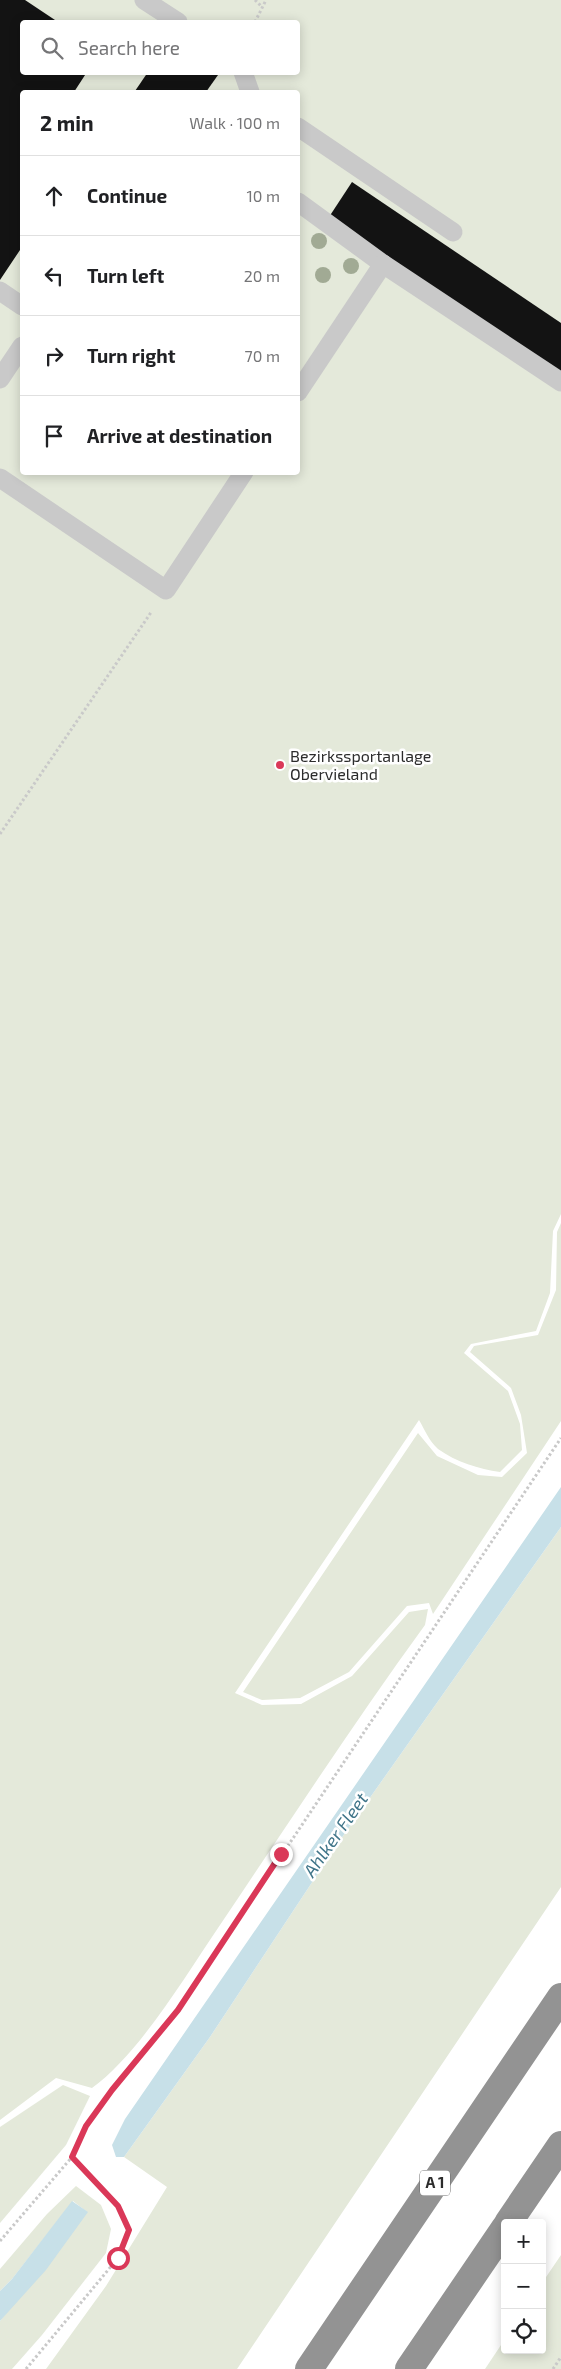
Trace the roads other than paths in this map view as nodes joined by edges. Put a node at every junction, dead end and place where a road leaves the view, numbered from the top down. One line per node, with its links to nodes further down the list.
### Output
1 (144, 0): 2 (lane)
2 (175, 20)
3 (238, 75): 5 (lane)
4 (244, 75): 6 (lane)
5 (235, 90)
6 (249, 90)
7 (300, 128): 9 (lane)
8 (300, 203): 10 (lane)
9 (453, 232)
10 (383, 264): 15 (lane); 16 (lane)
11 (0, 291): 12 (lane)
12 (20, 305)
13 (20, 349): 14 (lane)
14 (0, 379)
15 (561, 382)
16 (300, 389)
17 (242, 475): 18 (lane)
18 (0, 478)
19 (561, 1997): 23 (highway, A 1)
20 (561, 2145): 21 (highway)
21 (511, 2219)
22 (501, 2234): 24 (highway)
23 (309, 2369)
24 (409, 2369)

